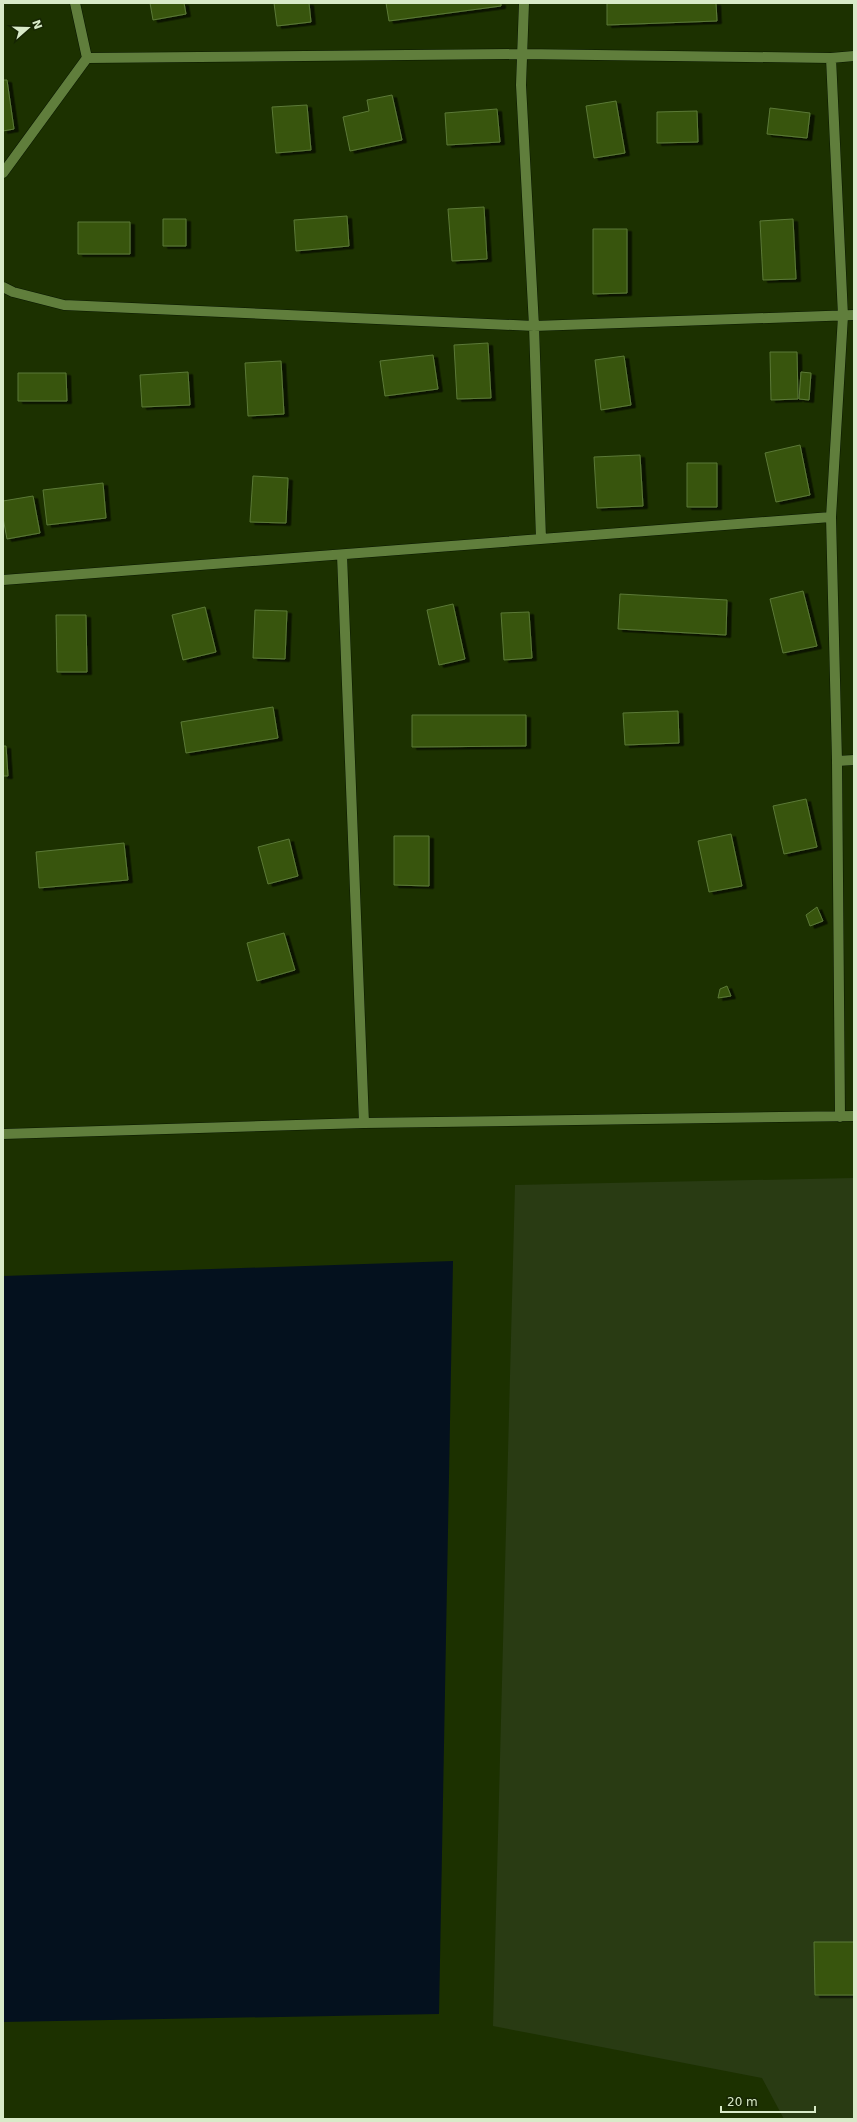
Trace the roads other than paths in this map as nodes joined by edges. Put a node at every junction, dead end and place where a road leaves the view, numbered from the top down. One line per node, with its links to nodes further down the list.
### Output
1 (75, 3): 5 (street)
2 (524, 3): 3 (street)
3 (522, 54): 5 (street); 6 (street); 11 (street)
4 (854, 56): 6 (street)
5 (87, 58): 7 (street)
6 (831, 58): 10 (street)
7 (3, 173)
8 (3, 287): 11 (street)
9 (854, 315): 10 (street)
10 (842, 316): 11 (street); 12 (street)
11 (534, 326): 13 (street)
12 (831, 517): 13 (street); 16 (street)
13 (541, 539): 14 (street)
14 (342, 555): 15 (street); 20 (street)
15 (3, 580)
16 (837, 760): 17 (street); 19 (street)
17 (854, 760)
18 (854, 1116): 19 (street)
19 (840, 1117): 20 (street)
20 (364, 1123): 21 (street)
21 (3, 1134)

